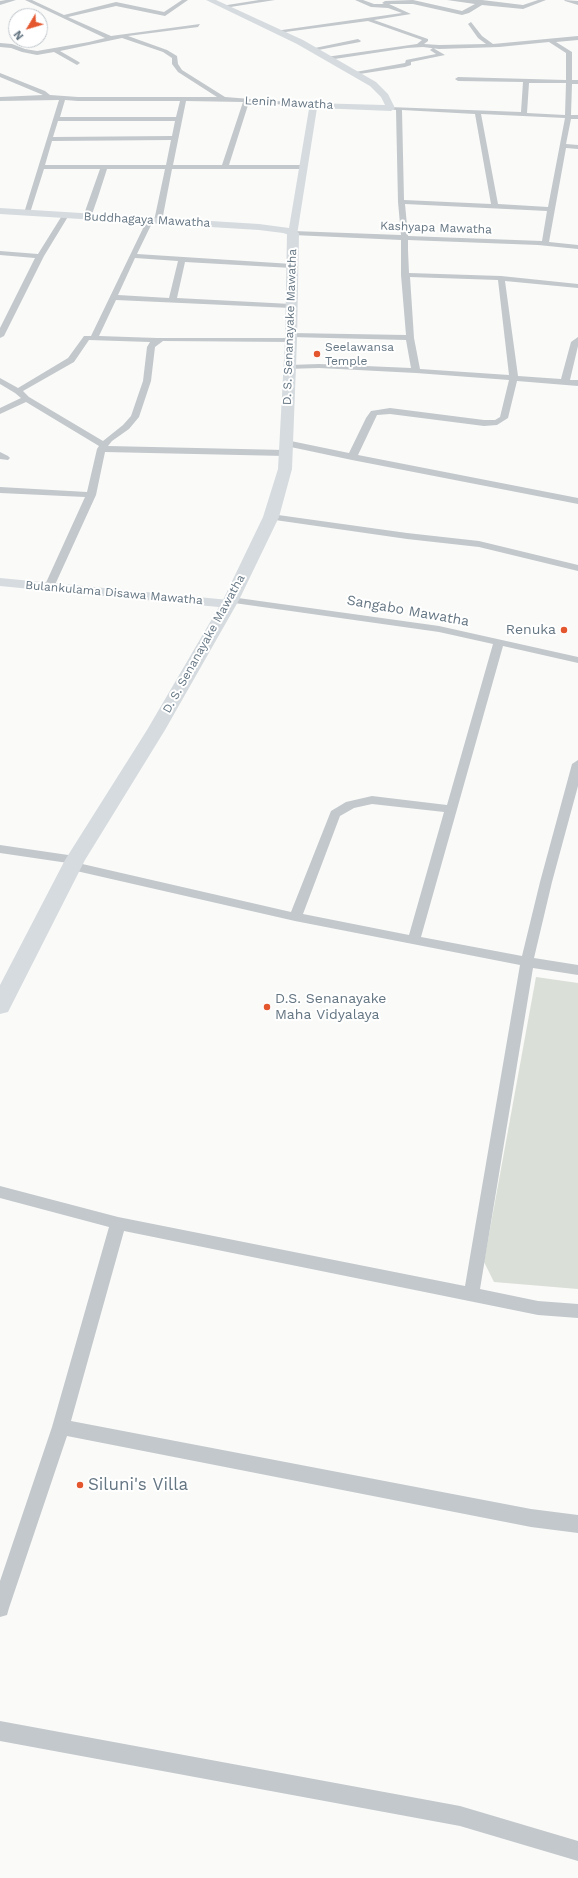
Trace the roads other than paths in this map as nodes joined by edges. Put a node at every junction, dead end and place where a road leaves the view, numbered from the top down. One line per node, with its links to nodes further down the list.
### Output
1 (13, 0): 12 (street)
2 (28, 0): 17 (street)
3 (124, 0): 14 (street)
4 (185, 0): 14 (street)
5 (210, 0): 16 (main road)
6 (272, 0): 16 (street)
7 (358, 0): 15 (street)
8 (450, 0): 11 (street)
9 (544, 0): 11 (street)
10 (567, 0): 13 (street)
11 (482, 2): 15 (street)
12 (0, 3)
13 (578, 3)
14 (116, 4): 17 (street)
15 (368, 4): 18 (street)
16 (224, 6): 21 (main road)
17 (63, 17): 23 (street)
18 (367, 20): 21 (street); 28 (street)
19 (471, 24): 29 (street)
20 (198, 25): 22 (street)
21 (278, 31): 30 (main road)
22 (122, 36): 23 (street); 44 (street)
23 (110, 38): 31 (street)
24 (578, 38): 25 (street)
25 (549, 40): 29 (street); 38 (street)
26 (358, 41): 30 (street)
27 (0, 45): 31 (street)
28 (418, 45): 29 (street); 32 (street); 34 (street)
29 (490, 45)
30 (313, 49): 32 (main road)
31 (56, 51): 33 (street)
32 (328, 58): 34 (main road)
33 (77, 63)
34 (353, 73): 48 (main road)
35 (0, 75): 40 (street)
36 (458, 79): 37 (street)
37 (526, 81): 38 (street); 50 (street)
38 (569, 82): 39 (street); 51 (street)
39 (578, 82)
40 (48, 97): 41 (street, Lenin Mawatha); 42 (street, Lenin Mawatha)
41 (2, 99): 47 (street)
42 (62, 99): 43 (street, Lenin Mawatha); 53 (street)
43 (183, 99): 44 (street, Lenin Mawatha); 54 (street)
44 (224, 99): 45 (street, Lenin Mawatha)
45 (246, 101): 46 (street, Lenin Mawatha); 60 (street)
46 (313, 105): 48 (main road, Lenin Mawatha); 63 (main road, D. S. Senanayake Mawatha)
47 (0, 106)
48 (395, 108): 49 (street, Lenin Mawatha); 64 (street)
49 (478, 112): 50 (street, Lenin Mawatha); 65 (street)
50 (524, 114): 51 (street, Lenin Mawatha)
51 (568, 116): 52 (street, Lenin Mawatha); 57 (street)
52 (578, 117)
53 (56, 119): 54 (street); 56 (street)
54 (179, 119): 55 (street)
55 (175, 138): 56 (street); 59 (street)
56 (50, 139): 61 (street)
57 (562, 146): 58 (street); 66 (street)
58 (578, 147)
59 (169, 166): 60 (street); 62 (street); 71 (street)
60 (225, 166): 63 (street)
61 (41, 167): 62 (street); 68 (street)
62 (104, 167): 70 (street)
63 (302, 167): 72 (main road, D. S. Senanayake Mawatha)
64 (401, 202): 65 (street); 73 (street)
65 (495, 206): 66 (street)
66 (550, 209): 74 (street)
67 (0, 211): 68 (main road, Buddhagaya Mawatha)
68 (27, 213): 69 (main road, Buddhagaya Mawatha)
69 (65, 215): 70 (main road, Buddhagaya Mawatha); 77 (street)
70 (87, 217): 71 (main road, Buddhagaya Mawatha)
71 (154, 221): 72 (main road, Buddhagaya Mawatha); 78 (street)
72 (293, 233): 73 (street, Kashyapa Mawatha); 80 (main road, D. S. Senanayake Mawatha)
73 (405, 238): 74 (street, Kashyapa Mawatha); 81 (street)
74 (545, 244): 75 (street, Kashyapa Mawatha)
75 (578, 247)
76 (0, 253): 77 (street)
77 (40, 256): 87 (street)
78 (132, 256): 79 (street); 84 (street)
79 (182, 260): 80 (street); 85 (street)
80 (292, 266): 86 (main road, D. S. Senanayake Mawatha)
81 (405, 275): 82 (street); 90 (street)
82 (501, 278): 83 (street); 95 (street)
83 (578, 286)
84 (112, 297): 85 (street); 88 (street)
85 (173, 299): 86 (street)
86 (291, 306): 89 (main road, D. S. Senanayake Mawatha)
87 (0, 336)
88 (94, 338): 92 (street); 99 (street)
89 (291, 338): 90 (street); 92 (street); 93 (main road, D. S. Senanayake Mawatha)
90 (410, 338): 94 (street)
91 (578, 339): 97 (street)
92 (156, 340): 102 (street)
93 (289, 366): 94 (street); 103 (main road, D. S. Senanayake Mawatha)
94 (416, 371): 95 (street)
95 (514, 378): 97 (street); 104 (street)
96 (0, 381): 99 (street)
97 (565, 382): 98 (street)
98 (578, 383)
99 (18, 391): 100 (street)
100 (26, 399): 101 (street); 102 (street)
101 (0, 411)
102 (102, 447): 103 (street); 106 (street)
103 (286, 448): 104 (street); 108 (main road, D. S. Senanayake Mawatha)
104 (352, 457): 107 (street)
105 (0, 490): 106 (street)
106 (91, 495): 111 (street)
107 (578, 501)
108 (271, 517): 109 (street); 112 (main road, D. S. Senanayake Mawatha)
109 (578, 568)
110 (0, 582): 111 (main road, Bulankulama Disawa Mawatha)
111 (49, 586): 112 (main road, Bulankulama Disawa Mawatha)
112 (230, 602): 113 (street, Sangabo Mawatha); 118 (main road, D. S. Senanayake Mawatha)
113 (499, 642): 114 (street, Sangabo Mawatha); 116 (street)
114 (578, 660)
115 (578, 766): 121 (street)
116 (451, 809): 119 (street); 120 (street)
117 (0, 849): 118 (street)
118 (74, 863): 119 (street); 123 (main road, D. S. Senanayake Mawatha)
119 (296, 917): 120 (street)
120 (414, 940): 121 (street)
121 (527, 962): 122 (street); 126 (street)
122 (578, 970)
123 (0, 1006)
124 (0, 1192): 125 (street)
125 (118, 1222): 126 (street); 128 (street)
126 (471, 1294): 127 (street)
127 (578, 1311)
128 (61, 1427): 129 (street); 130 (street)
129 (578, 1524)
130 (0, 1608)
131 (0, 1731): 132 (street)
132 (578, 1851)

